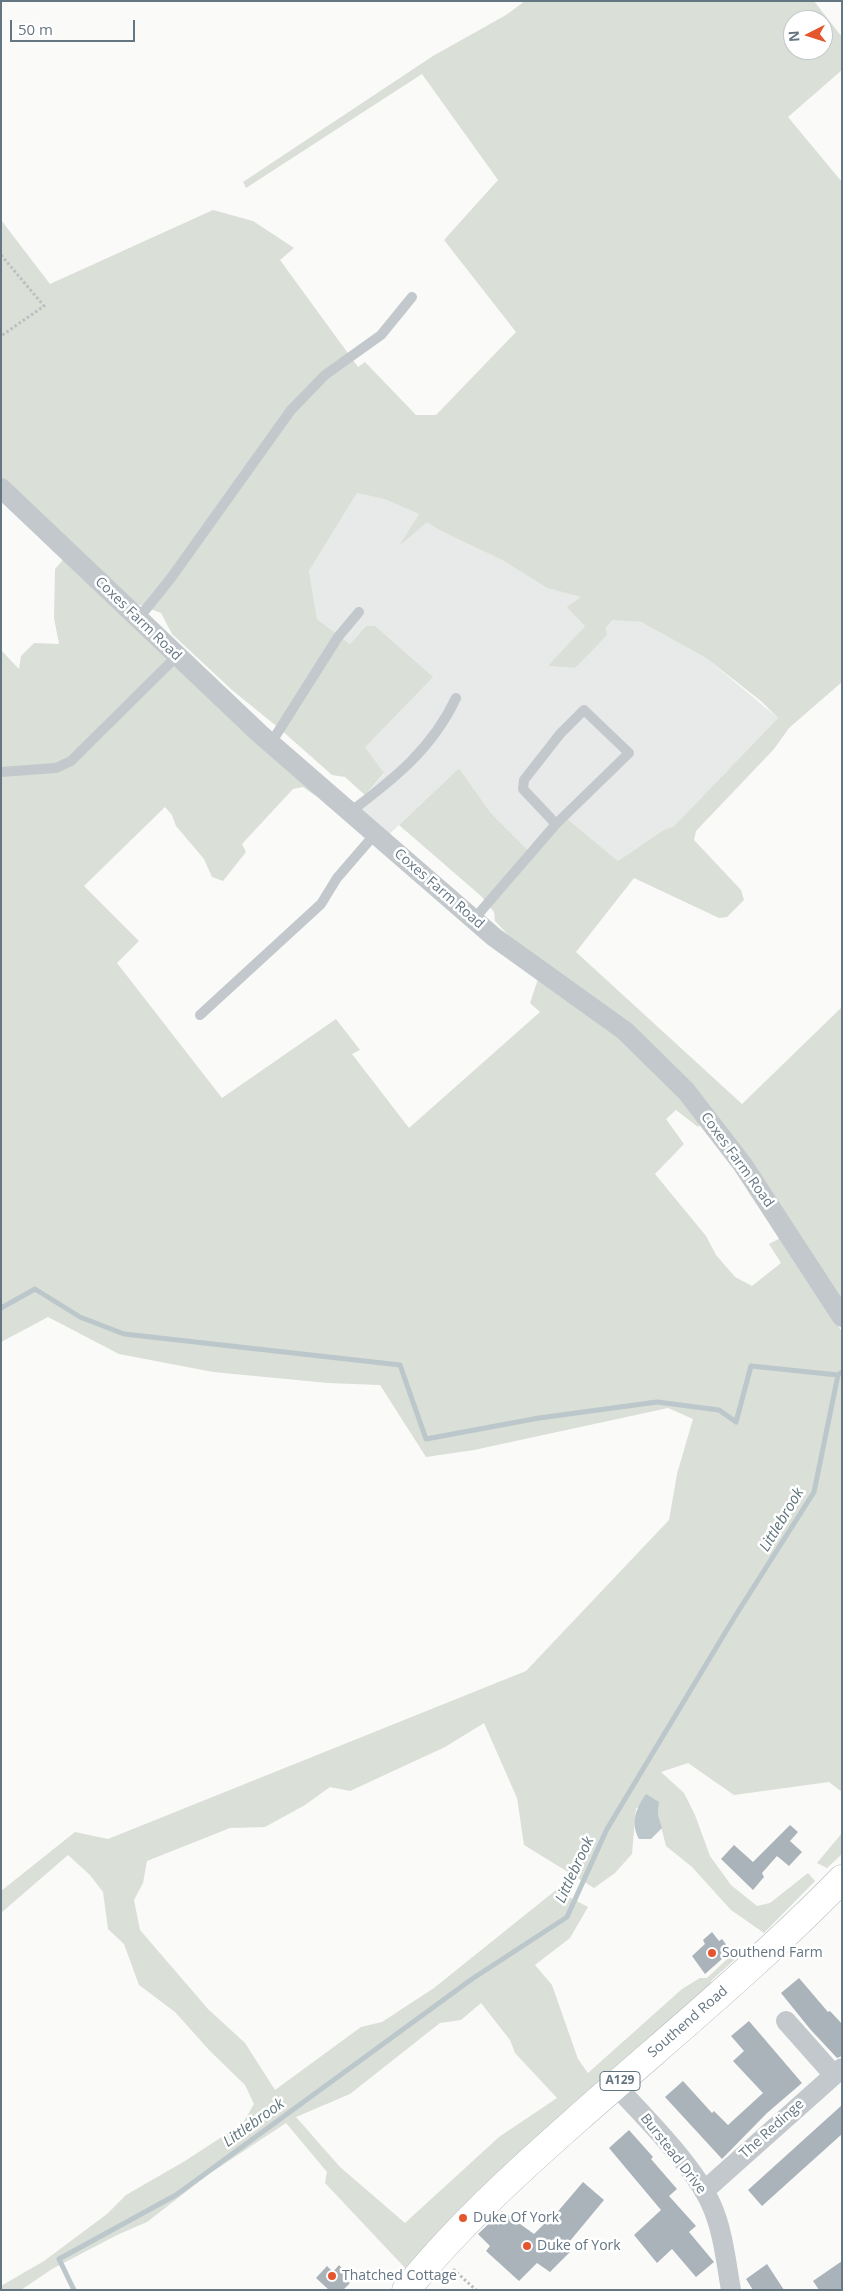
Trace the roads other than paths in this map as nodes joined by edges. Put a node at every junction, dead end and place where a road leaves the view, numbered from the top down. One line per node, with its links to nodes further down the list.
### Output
1 (412, 297): 4 (lane)
2 (1, 488): 4 (street, Coxes Farm Road)
3 (358, 612): 7 (lane)
4 (138, 619): 5 (street, Coxes Farm Road)
5 (178, 656): 7 (street, Coxes Farm Road); 8 (lane)
6 (456, 698): 9 (lane)
7 (271, 743): 9 (street, Coxes Farm Road)
8 (1, 772)
9 (350, 812): 11 (street, Coxes Farm Road)
10 (556, 824): 10 (lane); 12 (lane)
11 (376, 834): 12 (street, Coxes Farm Road); 13 (lane)
12 (474, 919): 14 (street, Coxes Farm Road)
13 (200, 1015)
14 (842, 1317)
15 (842, 1879): 18 (main road, Southend Road / A129)
16 (786, 2021): 17 (street)
17 (837, 2071): 19 (street, The Redinge)
18 (615, 2085): 19 (street, Burstead Drive); 20 (main road, Southend Road / A129)
19 (704, 2191): 21 (street, Burstead Drive)
20 (406, 2290)
21 (731, 2290)

